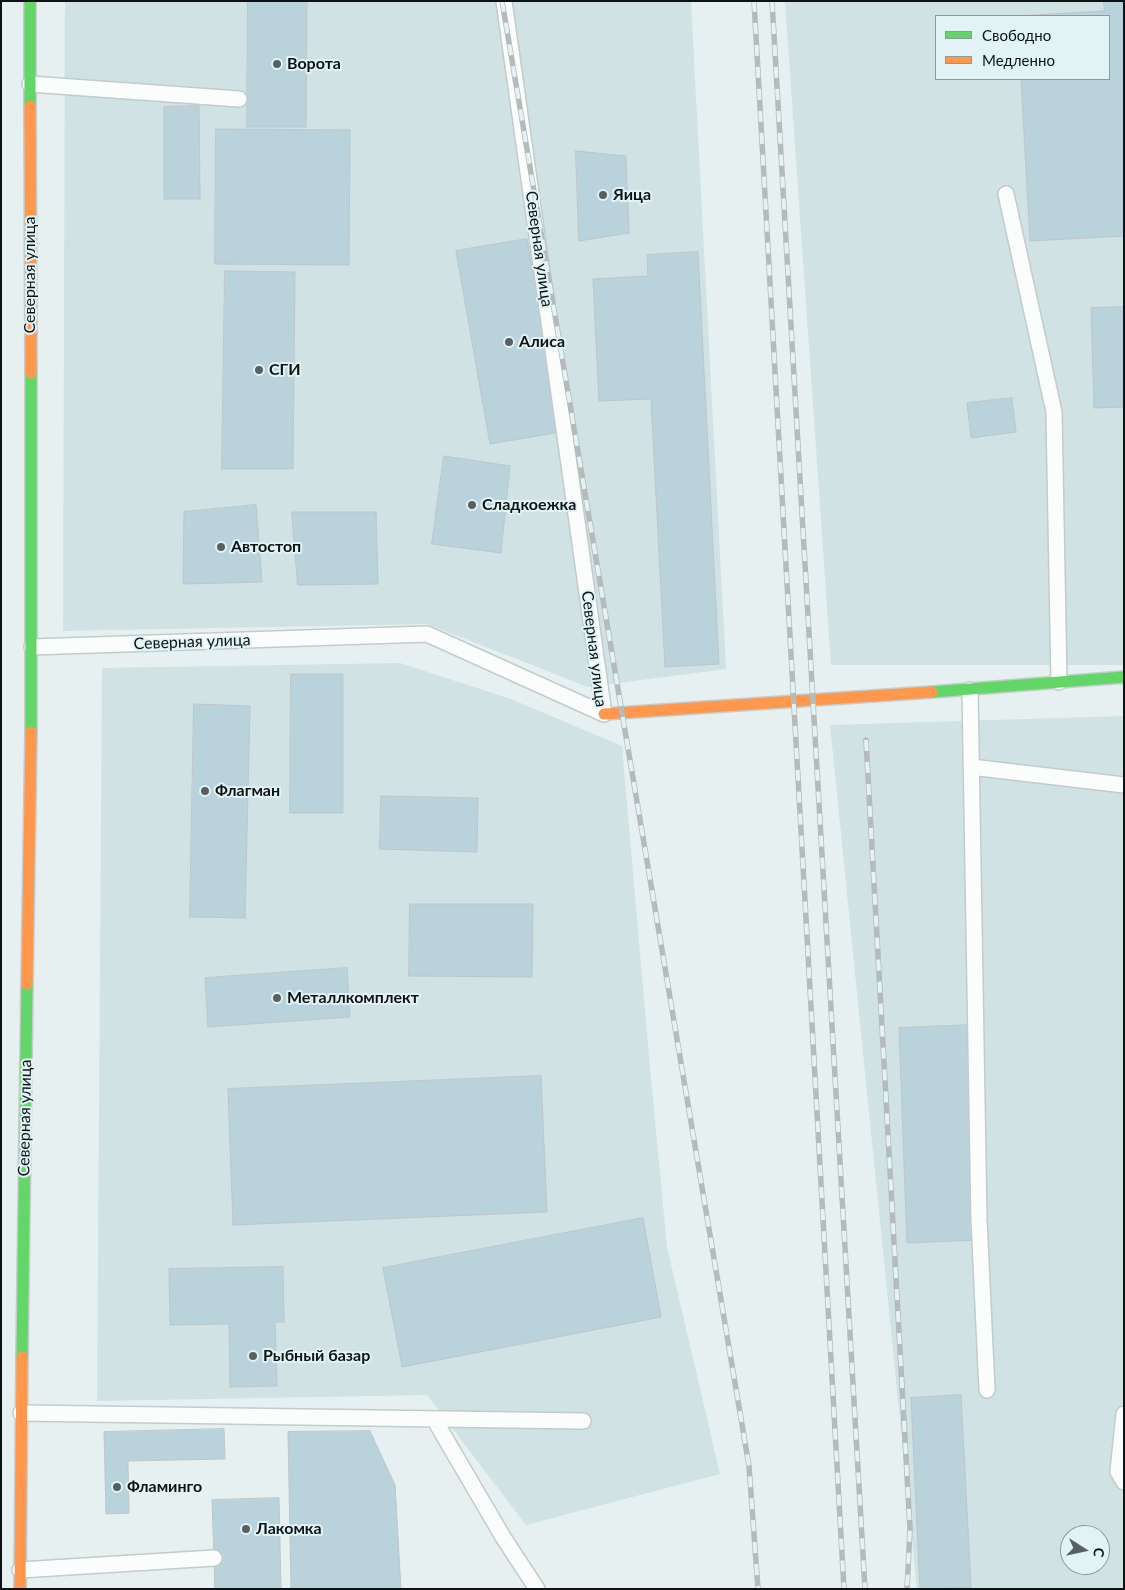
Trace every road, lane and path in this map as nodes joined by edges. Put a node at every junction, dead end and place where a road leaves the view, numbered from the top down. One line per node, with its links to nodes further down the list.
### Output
1 (30, 1): 3 (main road, Северная улица)
2 (504, 1): 10 (lane, Северная улица)
3 (30, 84): 4 (lane); 6 (main road, Северная улица)
4 (239, 100)
5 (1006, 194): 8 (lane)
6 (32, 647): 10 (lane, Северная улица); 14 (main road, Северная улица)
7 (1124, 677): 8 (main road)
8 (1059, 682): 9 (main road)
9 (970, 690): 10 (main road); 11 (lane)
10 (604, 714)
11 (971, 767): 12 (lane); 13 (lane)
12 (1124, 785)
13 (987, 1390)
14 (21, 1412): 16 (lane); 20 (main road, Северная улица)
15 (1124, 1414): 18 (lane)
16 (434, 1419): 17 (lane); 22 (lane)
17 (583, 1421)
18 (1124, 1482)
19 (214, 1558): 20 (lane)
20 (20, 1570): 21 (main road, Северная улица)
21 (20, 1589)
22 (537, 1589)

